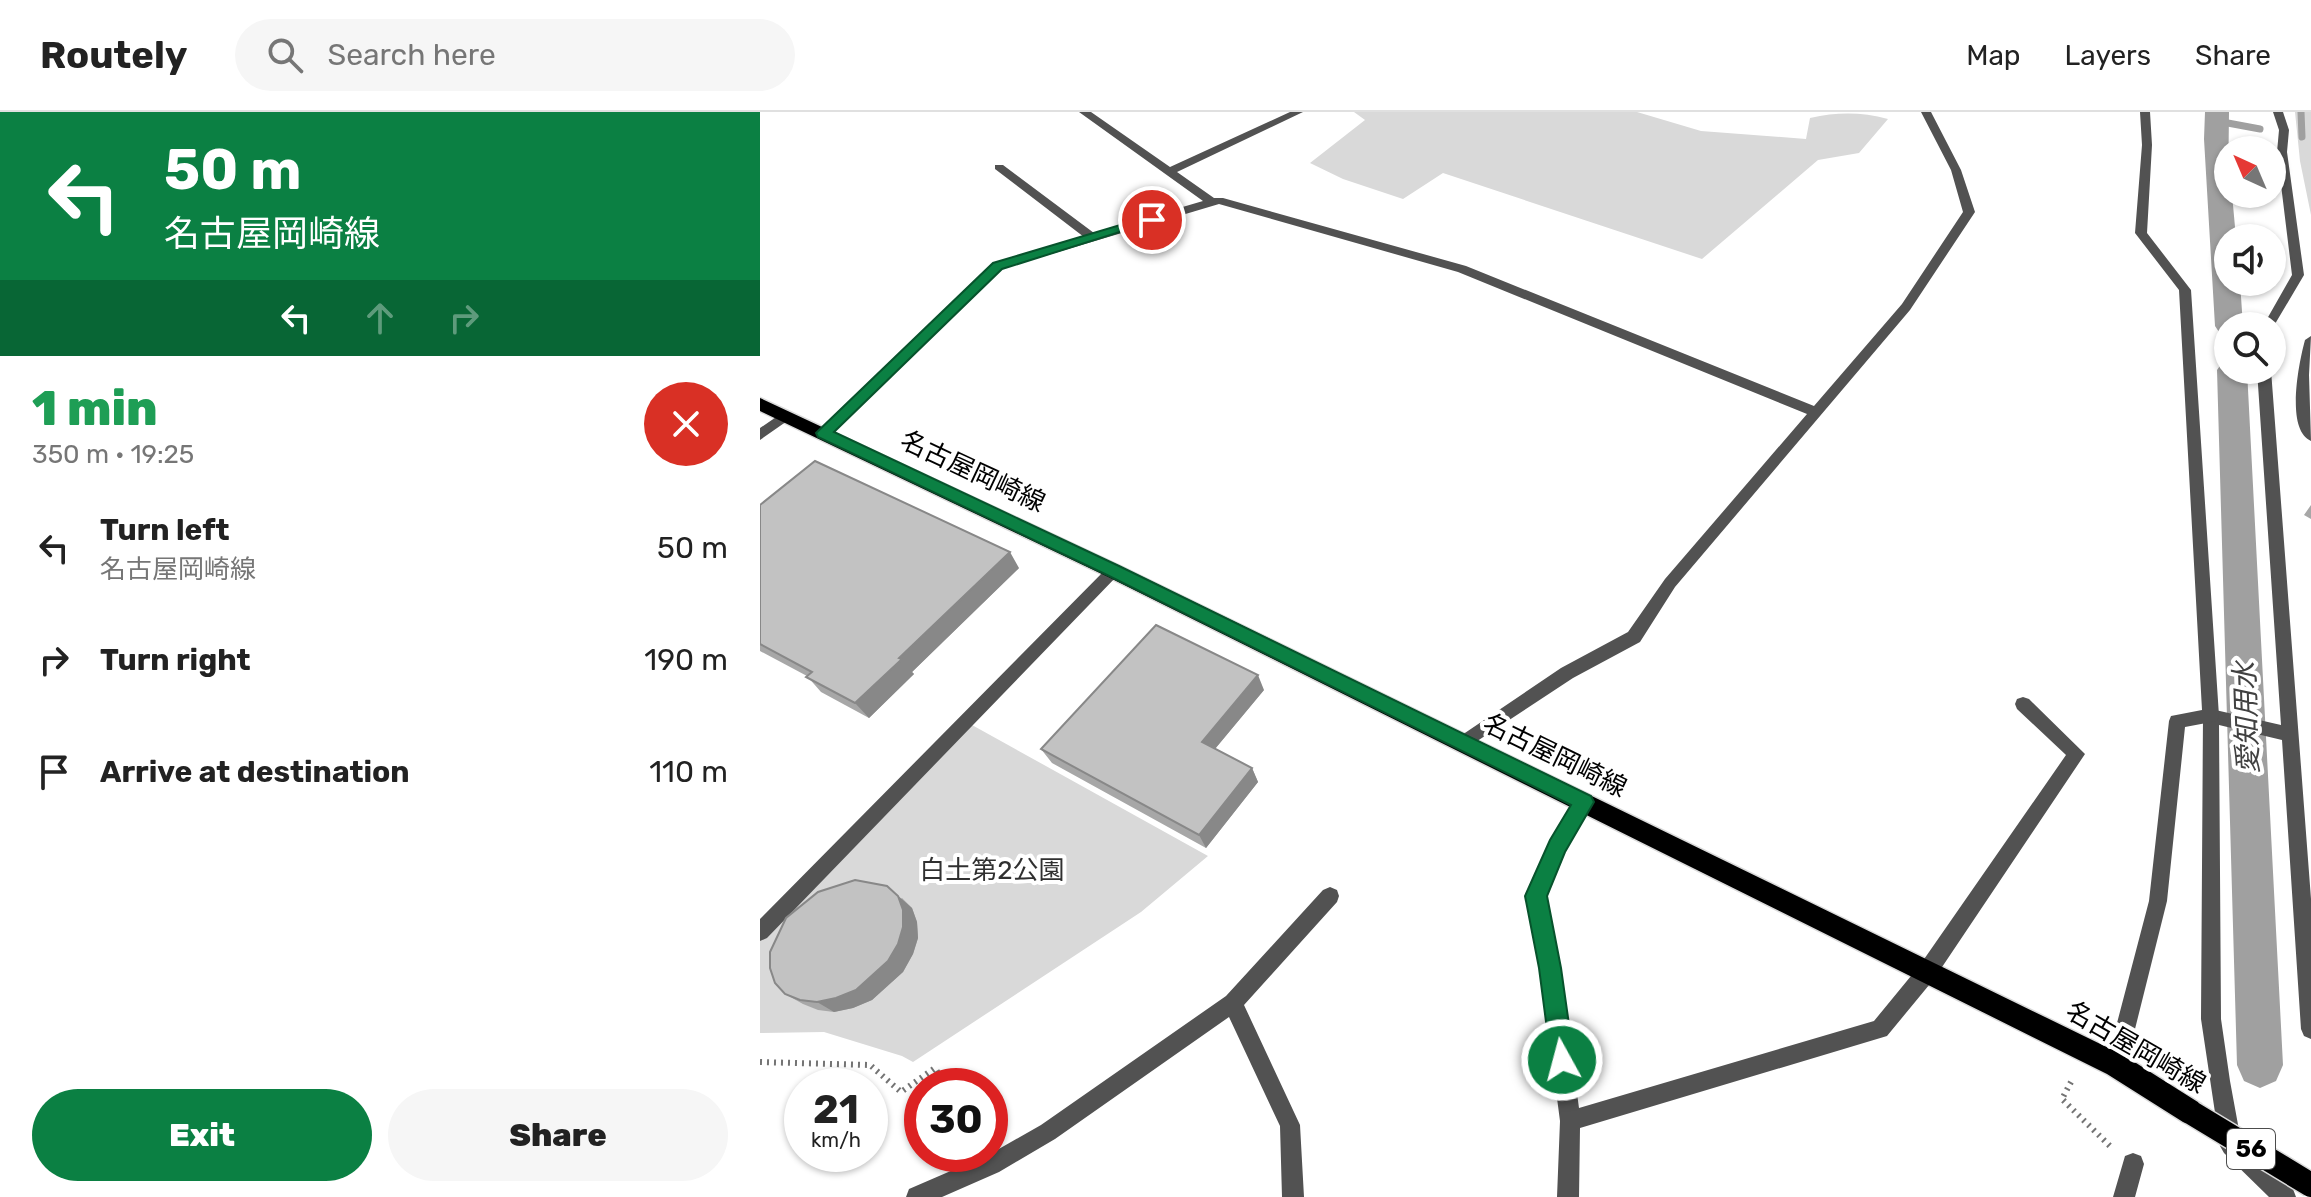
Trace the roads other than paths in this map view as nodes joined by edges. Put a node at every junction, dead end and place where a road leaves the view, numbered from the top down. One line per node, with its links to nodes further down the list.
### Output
1 (1107, 112): 6 (street)
2 (1298, 112): 8 (street)
3 (1926, 112): 15 (street)
4 (2145, 112): 22 (street)
5 (2278, 112): 11 (street)
6 (1088, 115): 8 (street)
7 (999, 167): 10 (street)
8 (1169, 172): 9 (street)
9 (1212, 202): 10 (street); 15 (street)
10 (1093, 238): 17 (street)
11 (2277, 312)
12 (2311, 340): 19 (street)
13 (2265, 384): 23 (street)
14 (760, 404): 16 (main road, 名古屋岡崎線 / 56)
15 (1818, 413): 24 (street)
16 (785, 416): 17 (main road, 名古屋岡崎線 / 56); 18 (street)
17 (824, 433): 20 (main road, 名古屋岡崎線 / 56)
18 (760, 435)
19 (2311, 436)
20 (1113, 571): 24 (main road, 名古屋岡崎線 / 56); 27 (street)
21 (2023, 704): 28 (street)
22 (2211, 716): 23 (street); 31 (street); 39 (street)
23 (2291, 735): 30 (street)
24 (1462, 744): 25 (main road, 名古屋岡崎線 / 56)
25 (1584, 802): 28 (main road, 名古屋岡崎線 / 56); 32 (street)
26 (1330, 896): 29 (street)
27 (760, 932)
28 (1927, 972): 31 (main road, 名古屋岡崎線 / 56); 32 (street)
29 (1233, 1003): 35 (street); 36 (street)
30 (2311, 1029)
31 (2116, 1065): 34 (main road, 名古屋岡崎線 / 56, bridge)
32 (1570, 1121): 37 (street)
33 (2122, 1162): 38 (street)
34 (2311, 1184): 39 (street)
35 (917, 1197)
36 (1293, 1197)
37 (1568, 1197)
38 (2124, 1197)
39 (2285, 1197)

